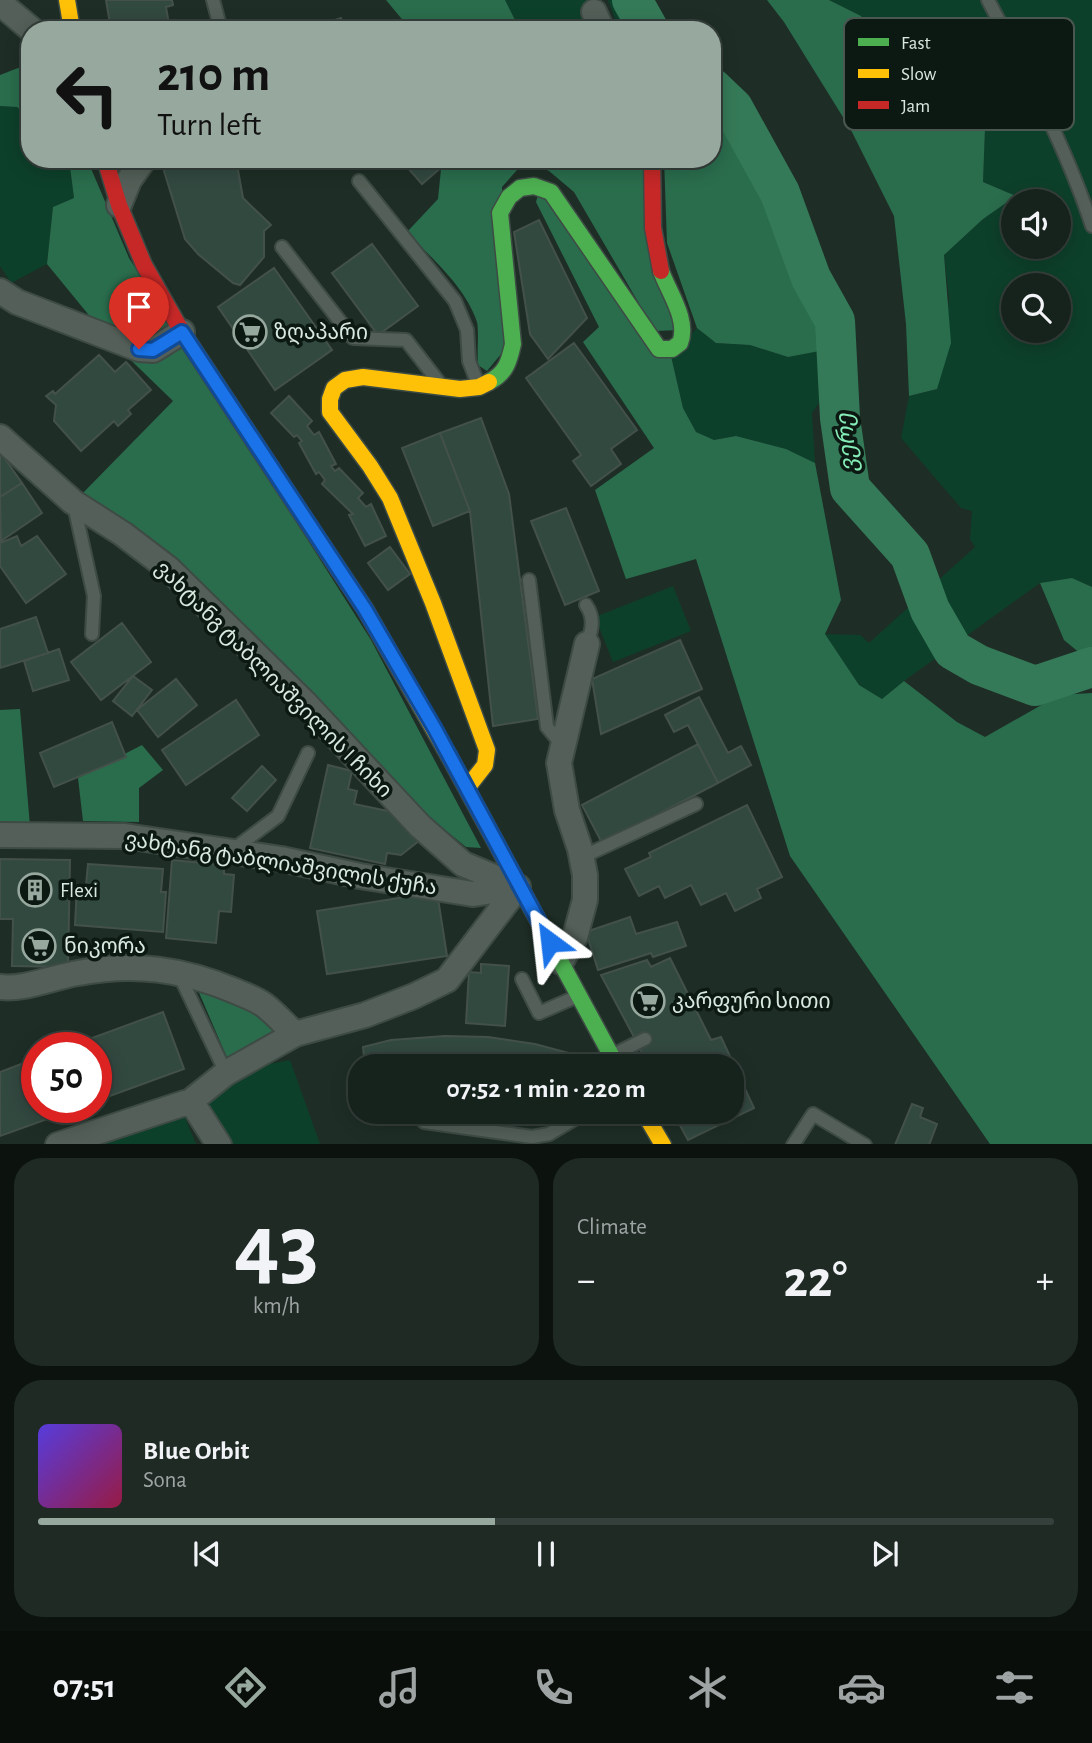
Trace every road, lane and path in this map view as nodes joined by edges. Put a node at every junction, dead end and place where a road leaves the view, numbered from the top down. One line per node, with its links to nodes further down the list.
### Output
1 (67, 0): 7 (street)
2 (213, 0): 8 (lane)
3 (988, 0): 5 (lane)
4 (0, 3): 6 (street)
5 (997, 18)
6 (21, 21)
7 (70, 21)
8 (219, 21)
9 (1054, 130): 15 (lane)
10 (108, 168): 14 (street)
11 (138, 168): 14 (street)
12 (652, 168): 20 (street)
13 (359, 181): 20 (lane)
14 (119, 205): 18 (street)
15 (1092, 226)
16 (282, 247): 19 (lane)
17 (0, 291): 18 (street)
18 (182, 332): 29 (street)
19 (443, 386): 20 (street); 29 (street)
20 (479, 387)
21 (0, 437): 22 (street, ვახტანგ ტაბლიაშვილის I ჩიხი)
22 (73, 502): 25 (lane); 34 (street, ვახტანგ ტაბლიაშვილის I ჩიხი)
23 (530, 580): 27 (lane)
24 (586, 605): 26 (lane)
25 (92, 634)
26 (587, 644): 27 (street)
27 (562, 745): 33 (street)
28 (308, 752): 32 (lane)
29 (467, 788): 34 (street)
30 (696, 804): 33 (lane)
31 (0, 835): 32 (street, ვახტანგ ტაბლიაშვილის ქუჩა)
32 (231, 851): 34 (street, ვახტანგ ტაბლიაშვილის ქუჩა)
33 (582, 857): 35 (street)
34 (519, 887): 35 (street); 40 (street)
35 (561, 962): 39 (street)
36 (178, 972): 38 (street); 40 (street); 44 (lane)
37 (522, 979): 39 (lane)
38 (5, 993)
39 (579, 996): 42 (street)
40 (295, 1034): 44 (street)
41 (645, 1040): 43 (lane)
42 (610, 1054)
43 (624, 1054)
44 (226, 1073): 45 (street)
45 (191, 1101): 49 (street); 50 (street)
46 (439, 1124): 47 (lane)
47 (566, 1124)
48 (651, 1124): 51 (street)
49 (58, 1144)
50 (219, 1144)
51 (663, 1144)
52 (793, 1144): 53 (lane)
53 (865, 1144)

